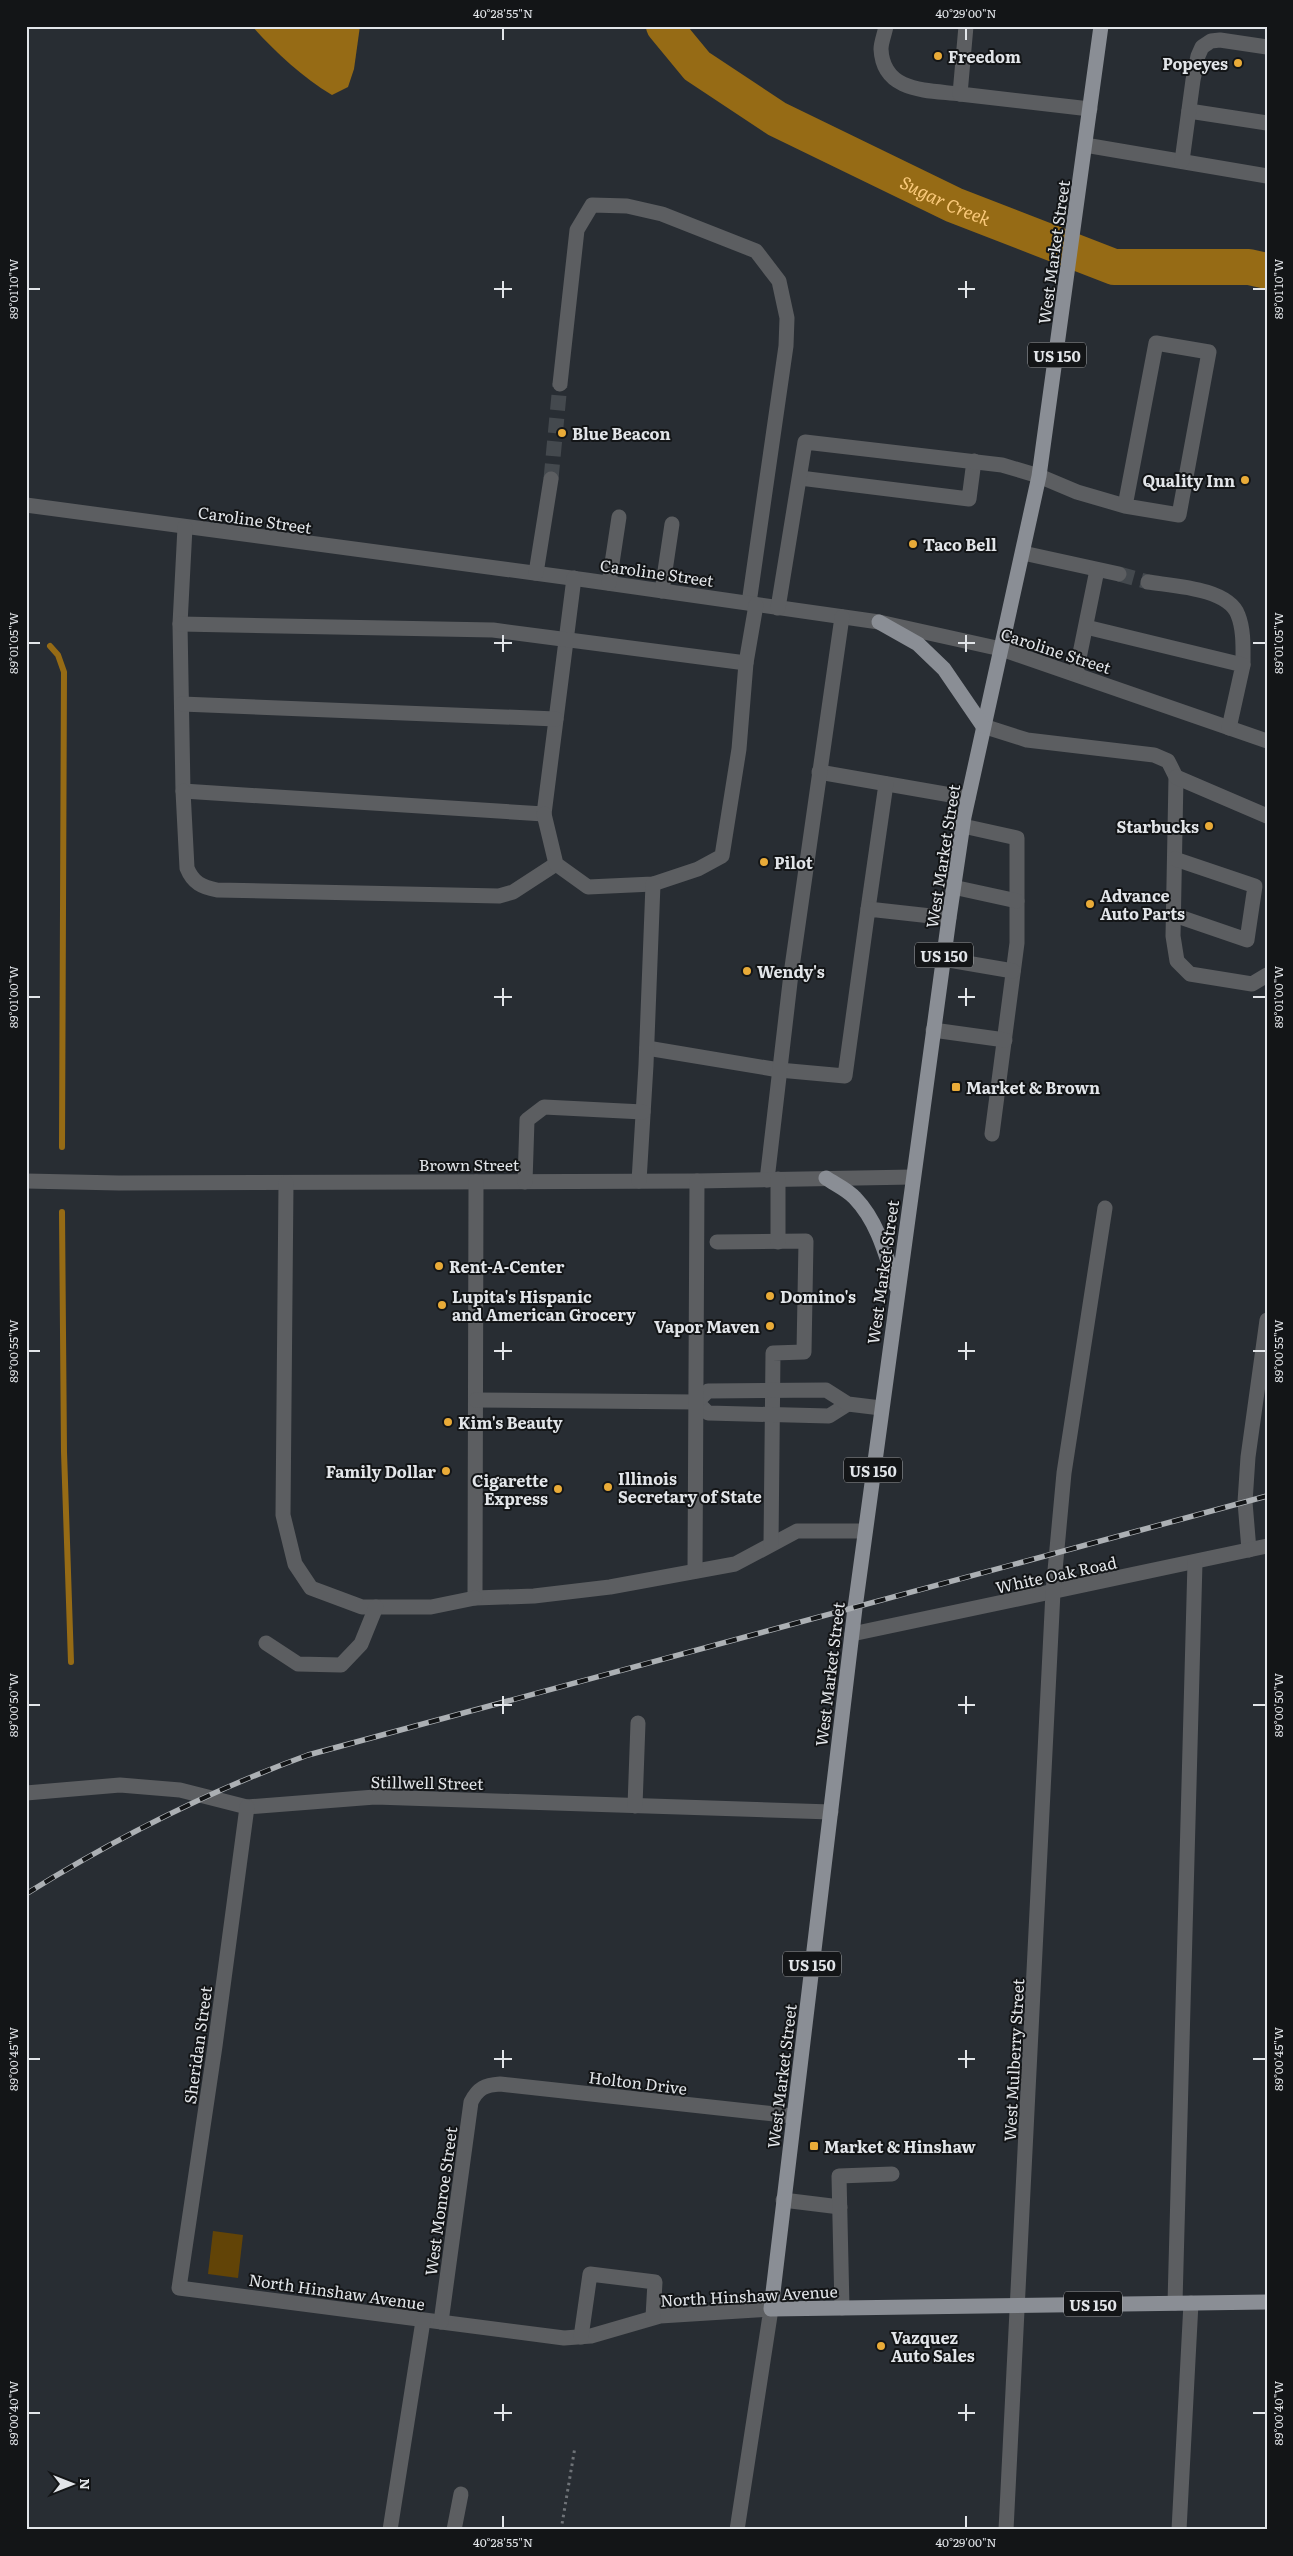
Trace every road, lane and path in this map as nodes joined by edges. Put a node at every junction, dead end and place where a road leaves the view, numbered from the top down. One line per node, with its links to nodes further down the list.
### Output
1 (886, 26): 5 (street)
2 (966, 26): 5 (street)
3 (1101, 26): 6 (main road, West Market Street / US 150)
4 (1267, 47): 7 (street)
5 (960, 94): 6 (street)
6 (1090, 109): 9 (main road, West Market Street / US 150)
7 (1189, 111): 8 (street); 10 (street)
8 (1267, 123)
9 (1086, 145): 10 (street); 14 (main road, West Market Street / US 150)
10 (1182, 161): 11 (street)
11 (1267, 176)
12 (560, 384): 30 (street)
13 (974, 462): 14 (street); 15 (street); 15 (street)
14 (1039, 476): 18 (street); 22 (main road, West Market Street / US 150)
15 (800, 478): 31 (street)
16 (551, 479): 24 (street)
17 (26, 505): 21 (street, Caroline Street)
18 (1125, 506): 18 (street)
19 (619, 517): 28 (street)
20 (672, 524): 29 (street)
21 (184, 527): 24 (street, Caroline Street); 34 (street)
22 (1023, 553): 23 (street); 37 (main road, West Market Street / US 150)
23 (1098, 570): 25 (street); 35 (street)
24 (536, 573): 26 (street, Caroline Street)
25 (1119, 574)
26 (574, 578): 28 (street, Caroline Street); 36 (street)
27 (1148, 582): 39 (street)
28 (609, 583): 29 (street, Caroline Street)
29 (662, 591): 30 (street, Caroline Street)
30 (753, 604): 31 (street, Caroline Street); 38 (street)
31 (778, 608): 32 (street, Caroline Street)
32 (842, 617): 33 (street, Caroline Street); 46 (street)
33 (879, 622): 37 (street, Caroline Street); 43 (main road)
34 (180, 624): 36 (street); 41 (street)
35 (1086, 627): 39 (street); 40 (street)
36 (566, 638): 38 (street); 42 (street)
37 (1001, 648): 40 (street, Caroline Street); 43 (main road, West Market Street / US 150)
38 (746, 662): 56 (street)
39 (1243, 664): 44 (street)
40 (1076, 674): 44 (street, Caroline Street)
41 (182, 704): 42 (street); 49 (street)
42 (556, 719): 51 (street)
43 (983, 726): 47 (street); 50 (main road, West Market Street / US 150)
44 (1229, 728): 45 (street, Caroline Street)
45 (1267, 741)
46 (818, 772): 48 (street); 68 (street)
47 (1176, 777): 52 (street); 54 (street)
48 (886, 784): 50 (street); 59 (street)
49 (183, 791): 51 (street); 55 (street)
50 (968, 798): 53 (main road, West Market Street / US 150)
51 (544, 814): 55 (street)
52 (1267, 816)
53 (963, 826): 57 (main road, West Market Street / US 150); 58 (street)
54 (1174, 859): 60 (street); 60 (street)
55 (556, 864): 56 (street)
56 (653, 884): 67 (street)
57 (953, 887): 58 (street); 61 (main road, West Market Street / US 150)
58 (1017, 901): 63 (street)
59 (868, 909): 61 (street); 68 (street)
60 (1174, 915): 64 (street)
61 (949, 918): 62 (main road, West Market Street / US 150)
62 (943, 959): 63 (street); 65 (main road, West Market Street / US 150)
63 (1013, 971): 66 (street)
64 (1267, 975)
65 (933, 1030): 66 (street); 71 (main road, West Market Street / US 150)
66 (1005, 1040): 70 (street)
67 (647, 1048): 68 (street); 69 (street)
68 (779, 1070): 73 (street)
69 (643, 1112): 74 (street); 79 (street)
70 (992, 1134)
71 (913, 1177): 72 (street, Brown Street); 83 (main road, West Market Street / US 150)
72 (826, 1178): 73 (street, Brown Street); 83 (main road)
73 (773, 1180): 75 (street, Brown Street); 82 (street)
74 (639, 1181): 75 (street, Brown Street); 79 (street, Brown Street)
75 (697, 1181): 87 (street)
76 (26, 1182): 77 (street, Brown Street)
77 (286, 1182): 78 (street, Brown Street); 99 (street)
78 (476, 1182): 79 (street, Brown Street); 86 (street)
79 (525, 1182)
80 (1106, 1208): 97 (street, West Mulberry Street)
81 (717, 1242): 82 (street)
82 (778, 1242): 85 (street)
83 (897, 1292): 89 (main road, West Market Street / US 150)
84 (1267, 1320): 94 (street)
85 (773, 1390): 87 (street); 88 (street); 90 (street)
86 (476, 1400): 87 (street); 98 (street)
87 (697, 1402): 90 (street); 96 (street)
88 (848, 1404): 89 (street); 90 (street)
89 (881, 1408): 91 (main road, West Market Street / US 150)
90 (773, 1415): 92 (street)
91 (865, 1531): 92 (street); 100 (main road, West Market Street / US 150)
92 (771, 1544): 96 (street)
93 (1267, 1546): 94 (street, White Oak Road)
94 (1249, 1550): 95 (street, White Oak Road)
95 (1195, 1562): 97 (street, White Oak Road); 114 (street)
96 (695, 1571): 98 (street)
97 (1053, 1592): 100 (street, White Oak Road); 116 (street, West Mulberry Street)
98 (476, 1598): 99 (street)
99 (376, 1607): 101 (street)
100 (852, 1634): 106 (main road, West Market Street / US 150)
101 (266, 1643)
102 (638, 1723): 104 (street)
103 (26, 1793): 105 (street, Stillwell Street)
104 (635, 1806): 105 (street, Stillwell Street); 106 (street, Stillwell Street)
105 (247, 1807): 112 (street, Sheridan Street)
106 (830, 1812): 108 (main road, West Market Street / US 150)
107 (481, 2088): 108 (street, Holton Drive); 121 (street, West Monroe Street)
108 (793, 2116): 110 (main road, West Market Street / US 150)
109 (892, 2174): 111 (street)
110 (784, 2200): 111 (street); 118 (main road, West Market Street / US 150)
111 (840, 2207): 117 (street)
112 (179, 2288): 120 (street, North Hinshaw Avenue)
113 (1267, 2302): 115 (main road, North Hinshaw Avenue / US 150)
114 (1174, 2303): 115 (main road, North Hinshaw Avenue / US 150); 116 (main road, North Hinshaw Avenue / US 150)
115 (1191, 2303): 130 (street)
116 (1018, 2305): 117 (main road, North Hinshaw Avenue / US 150); 129 (street, West Mulberry Street)
117 (842, 2308): 118 (main road, North Hinshaw Avenue / US 150)
118 (771, 2309): 119 (street, North Hinshaw Avenue); 128 (street, West Market Street)
119 (653, 2317): 122 (street, North Hinshaw Avenue); 122 (street)
120 (423, 2321): 121 (street, North Hinshaw Avenue); 125 (street)
121 (442, 2322): 122 (street, North Hinshaw Avenue)
122 (581, 2337)
123 (575, 2447): 127 (path)
124 (461, 2494): 126 (street)
125 (390, 2530)
126 (454, 2530)
127 (561, 2530)
128 (737, 2530)
129 (1006, 2530)
130 (1180, 2530)

